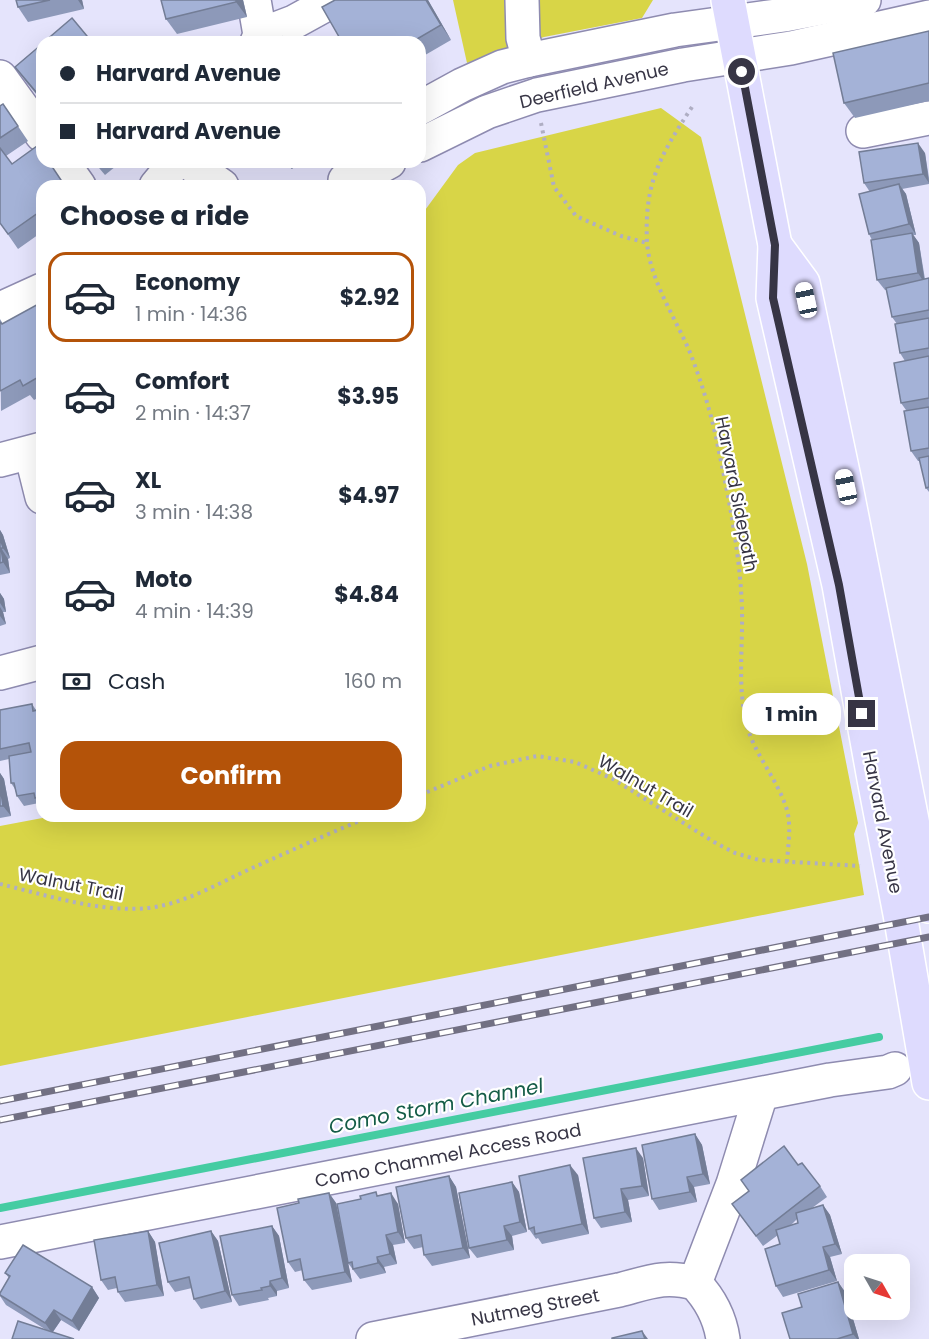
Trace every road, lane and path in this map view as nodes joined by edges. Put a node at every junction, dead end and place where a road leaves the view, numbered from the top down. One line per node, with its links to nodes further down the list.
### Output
1 (254, 0): 7 (street)
2 (334, 0): 8 (street)
3 (522, 0): 10 (street)
4 (864, 0): 5 (street, Deerfield Avenue)
5 (730, 10): 9 (main road, Harvard Avenue); 10 (street, Deerfield Avenue)
6 (929, 17): 9 (street, Deerfield Avenue)
7 (259, 36)
8 (263, 36)
9 (739, 55): 12 (street, Deerfield Avenue); 26 (main road, Harvard Avenue)
10 (529, 60): 13 (street, Deerfield Avenue)
11 (0, 77): 16 (street)
12 (537, 95): 18 (street, Deerfield Avenue); 25 (path)
13 (426, 105)
14 (692, 107): 25 (path, Harvard Sidepath)
15 (929, 118): 17 (street)
16 (36, 127)
17 (863, 131)
18 (426, 142)
19 (171, 168): 23 (street)
20 (196, 168): 24 (street)
21 (378, 168): 22 (street)
22 (347, 176)
23 (161, 180)
24 (214, 180)
25 (647, 243): 35 (path, Harvard Sidepath)
26 (775, 245): 38 (main road, Harvard Avenue); 40 (main road, Harvard Avenue)
27 (36, 293): 28 (street)
28 (0, 309)
29 (24, 454): 30 (street)
30 (36, 483)
31 (36, 664): 32 (street)
32 (0, 673)
33 (426, 793): 35 (path, Walnut Trail)
34 (357, 822): 37 (path, Walnut Trail)
35 (787, 862): 36 (path, Walnut Trail)
36 (864, 866)
37 (0, 884)
38 (929, 906)
39 (895, 1069): 41 (street, Como Chammel Access Road)
40 (929, 1083)
41 (761, 1094): 42 (street, Como Chammel Access Road); 43 (street)
42 (0, 1242)
43 (695, 1283): 44 (street, Nutmeg Street); 45 (street)
44 (373, 1339)
45 (723, 1339)

